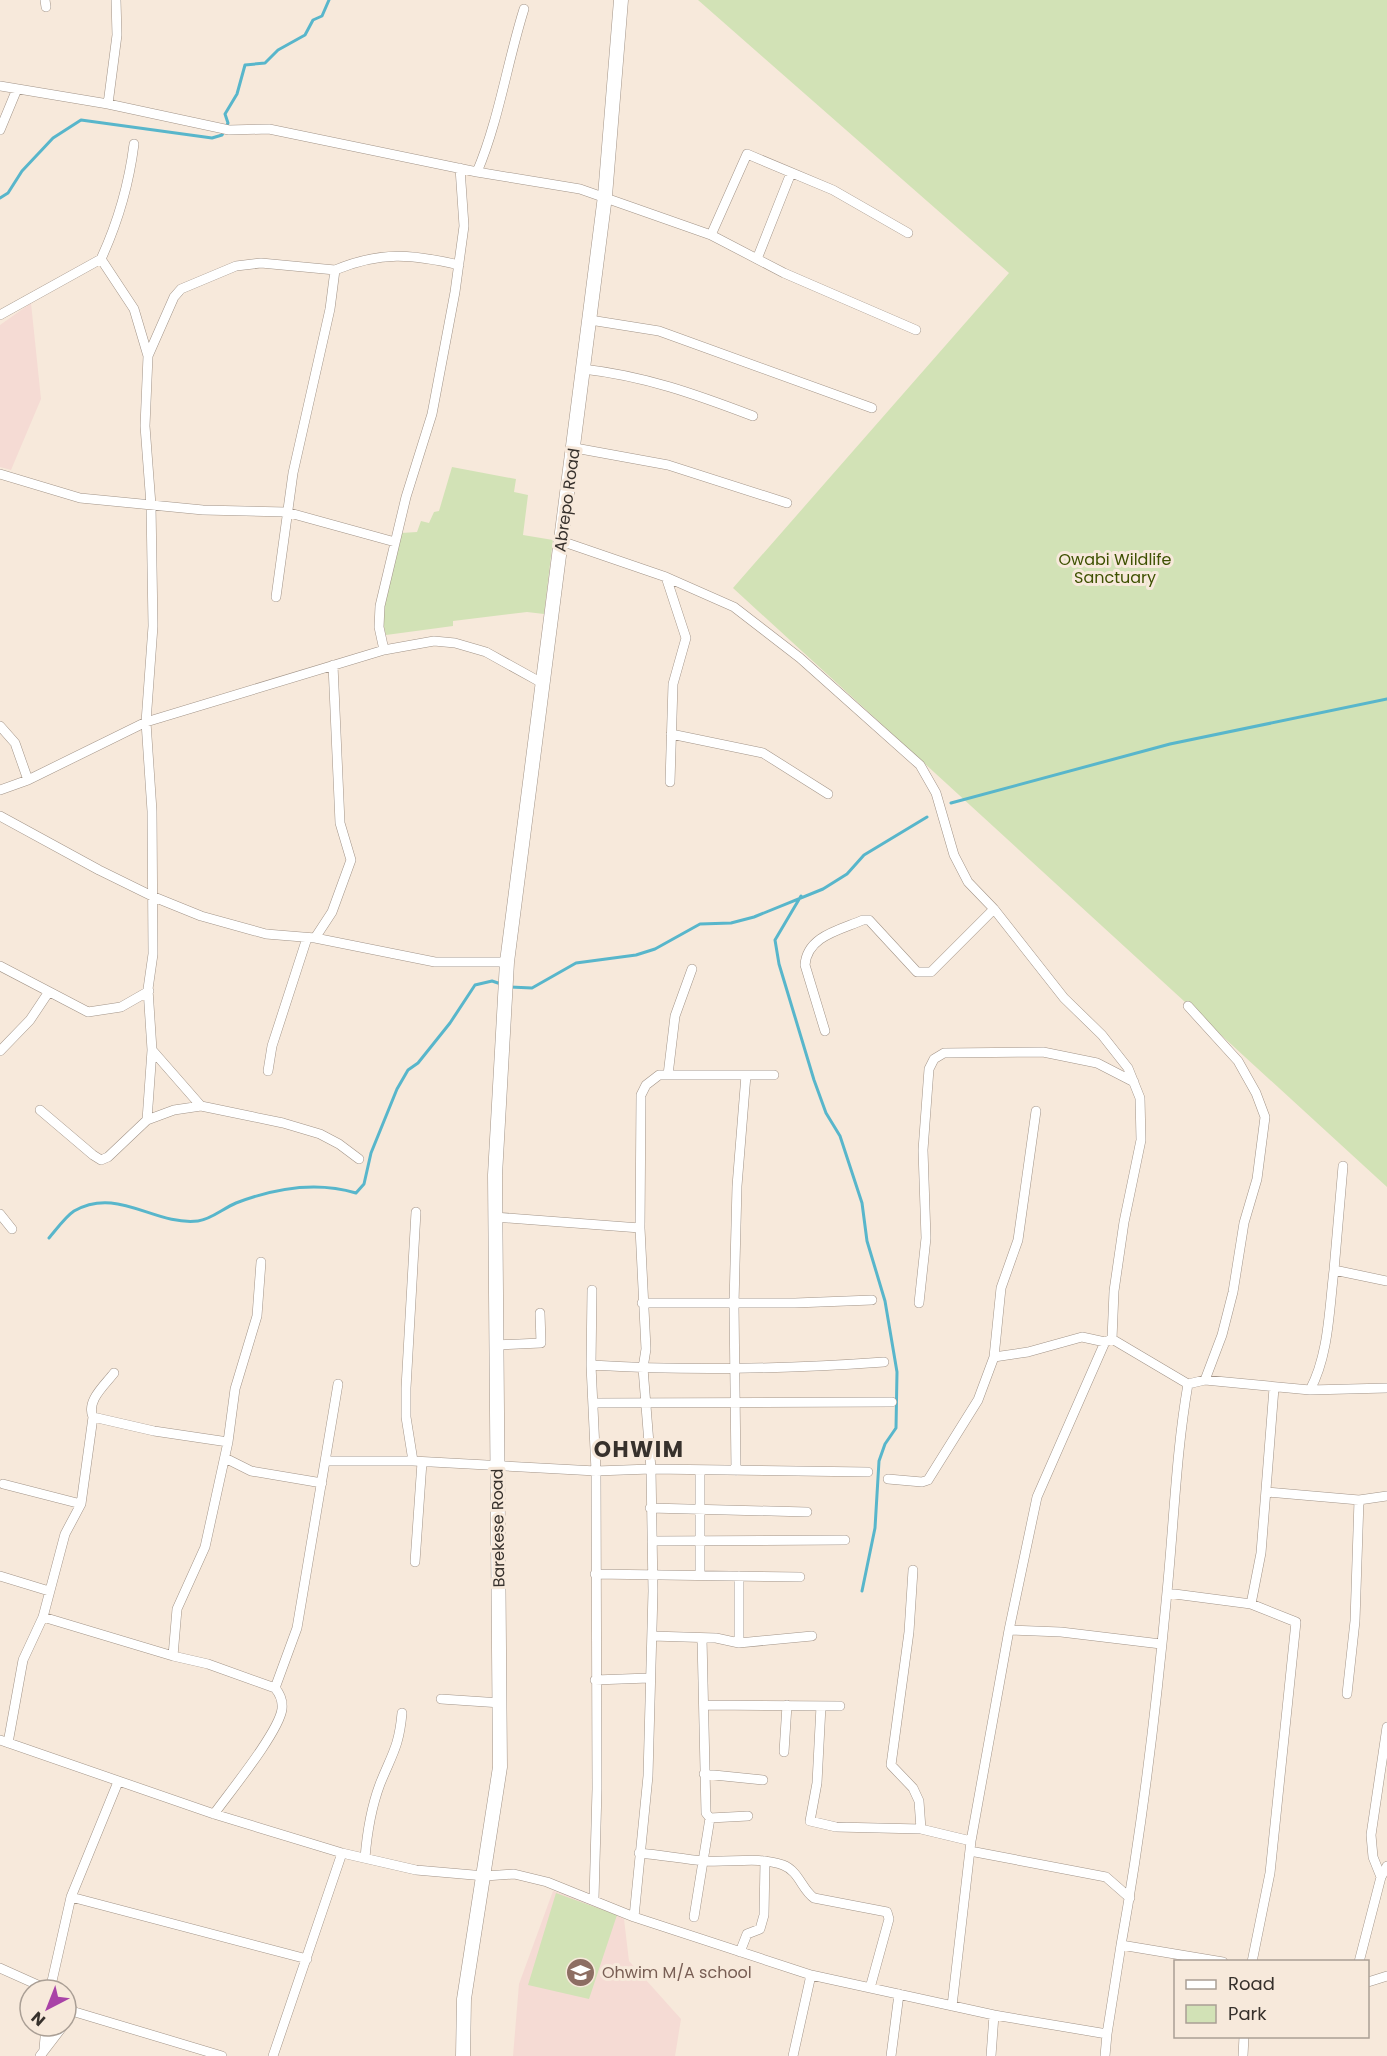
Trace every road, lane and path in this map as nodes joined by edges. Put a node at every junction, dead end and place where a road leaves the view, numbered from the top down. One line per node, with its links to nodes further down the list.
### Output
1 (116, 0): 6 (street)
2 (621, 0): 12 (main road, Abrepo Road)
3 (524, 9): 10 (street)
4 (0, 86): 5 (street)
5 (17, 89): 6 (street); 7 (street)
6 (108, 104): 9 (street)
7 (0, 130)
8 (134, 144): 15 (street)
9 (460, 168): 10 (street); 17 (street)
10 (477, 172): 12 (street)
11 (791, 173): 13 (street); 14 (street); 16 (street)
12 (605, 196): 14 (street); 20 (main road, Abrepo Road)
13 (908, 233)
14 (711, 235): 16 (street)
15 (101, 259): 19 (street); 22 (street)
16 (757, 259): 21 (street)
17 (459, 265): 18 (street); 32 (street)
18 (335, 270): 22 (street); 30 (street)
19 (0, 315)
20 (590, 320): 23 (main road, Abrepo Road); 24 (street)
21 (916, 330)
22 (147, 356): 29 (street)
23 (583, 369): 25 (street); 26 (main road, Abrepo Road)
24 (872, 408)
25 (753, 416)
26 (575, 448): 28 (street); 31 (main road, Abrepo Road)
27 (0, 474): 29 (street)
28 (787, 503)
29 (151, 505): 30 (street); 38 (street)
30 (286, 512): 32 (street); 34 (street)
31 (561, 541): 33 (street); 37 (main road, Abrepo Road)
32 (395, 542): 35 (street)
33 (666, 577): 40 (street); 47 (street)
34 (276, 597)
35 (384, 650): 36 (street); 37 (street)
36 (333, 665): 38 (street); 48 (street)
37 (542, 683): 49 (main road, Abrepo Road)
38 (146, 722): 41 (street); 46 (street)
39 (0, 726): 41 (street)
40 (671, 734): 42 (street); 44 (street)
41 (28, 780): 43 (street)
42 (670, 782)
43 (0, 790)
44 (828, 795)
45 (0, 816): 46 (street)
46 (154, 897): 48 (street); 52 (street)
47 (994, 909): 56 (street); 63 (street)
48 (311, 938): 49 (street); 59 (street)
49 (507, 962): 54 (main road, Abrepo Road)
50 (0, 966): 53 (street)
51 (692, 969): 60 (street)
52 (149, 991): 53 (street); 57 (street)
53 (48, 993): 58 (street)
54 (505, 998): 72 (main road, Barekese Road)
55 (1188, 1006): 92 (street)
56 (825, 1031)
57 (152, 1050): 64 (street); 67 (street)
58 (0, 1051)
59 (268, 1071)
60 (668, 1075): 61 (street); 73 (street)
61 (746, 1075): 62 (street); 82 (street)
62 (774, 1075)
63 (1134, 1082): 81 (street); 84 (street)
64 (201, 1106): 67 (street); 68 (street)
65 (40, 1110): 67 (street)
66 (1036, 1111): 86 (street)
67 (147, 1120)
68 (359, 1160)
69 (1343, 1166): 76 (street)
70 (416, 1212): 106 (street)
71 (0, 1215): 74 (street)
72 (495, 1217): 73 (street); 85 (main road, Barekese Road)
73 (640, 1228): 80 (street)
74 (12, 1229)
75 (261, 1262): 103 (street)
76 (1334, 1270): 77 (street); 97 (street)
77 (1387, 1281)
78 (592, 1290): 88 (street)
79 (872, 1300): 82 (street)
80 (642, 1303): 82 (street); 89 (street)
81 (919, 1303)
82 (734, 1304): 90 (street)
83 (540, 1313): 85 (street)
84 (1109, 1340): 86 (street); 94 (street); 138 (street)
85 (496, 1345): 107 (main road, Barekese Road)
86 (994, 1357): 113 (street)
87 (884, 1362): 90 (street)
88 (591, 1365): 89 (street); 100 (street)
89 (643, 1368): 90 (street); 101 (street)
90 (735, 1368): 98 (street)
91 (114, 1373): 102 (street)
92 (1205, 1380): 94 (street); 95 (street)
93 (338, 1384): 105 (street)
94 (1188, 1384): 135 (street)
95 (1274, 1388): 97 (street); 116 (street)
96 (1387, 1388): 97 (street)
97 (1310, 1390)
98 (736, 1402): 99 (street); 101 (street); 111 (street)
99 (892, 1402)
100 (593, 1403): 101 (street); 109 (street)
101 (646, 1404): 108 (street)
102 (93, 1417): 103 (street); 119 (street)
103 (228, 1442): 104 (street)
104 (225, 1458): 114 (street); 144 (street)
105 (327, 1461): 106 (street); 114 (street)
106 (417, 1462): 107 (street); 126 (street)
107 (496, 1467): 109 (street); 150 (main road, Barekese Road)
108 (651, 1469): 109 (street); 110 (street); 120 (street)
109 (596, 1471): 128 (street)
110 (700, 1471): 111 (street); 121 (street)
111 (736, 1471): 112 (street)
112 (868, 1472)
113 (888, 1479)
114 (322, 1483): 147 (street)
115 (3, 1484): 119 (street)
116 (1266, 1492): 118 (street); 136 (street)
117 (1387, 1496): 118 (street)
118 (1359, 1500): 148 (street)
119 (81, 1504): 134 (street)
120 (650, 1508): 121 (street); 124 (street)
121 (699, 1508): 122 (street); 125 (street)
122 (807, 1512)
123 (845, 1540): 125 (street)
124 (652, 1541): 125 (street); 129 (street)
125 (700, 1541): 130 (street)
126 (415, 1562)
127 (913, 1570): 165 (street)
128 (595, 1574): 129 (street); 146 (street)
129 (652, 1575): 130 (street); 140 (street)
130 (700, 1575): 132 (street)
131 (0, 1576): 134 (street)
132 (739, 1576): 133 (street); 142 (street)
133 (800, 1577)
134 (49, 1591): 137 (street)
135 (1167, 1593): 136 (street); 143 (street)
136 (1251, 1604): 184 (street)
137 (43, 1617): 144 (street); 157 (street)
138 (1009, 1630): 143 (street); 166 (street)
139 (812, 1635): 142 (street)
140 (652, 1636): 141 (street); 145 (street)
141 (702, 1638): 142 (street); 151 (street)
142 (739, 1643)
143 (1161, 1644): 176 (street)
144 (173, 1656): 147 (street)
145 (649, 1678): 146 (street); 168 (street)
146 (595, 1680): 177 (street)
147 (274, 1688): 162 (street)
148 (1347, 1694)
149 (441, 1698): 150 (street)
150 (501, 1703): 173 (main road, Barekese Road)
151 (705, 1705): 152 (street); 159 (street)
152 (787, 1705): 153 (street); 158 (street)
153 (821, 1706): 154 (street); 165 (street)
154 (840, 1706)
155 (402, 1713): 169 (street)
156 (1387, 1727): 174 (street)
157 (4, 1742): 161 (street)
158 (784, 1752)
159 (704, 1774): 160 (street); 164 (street)
160 (763, 1779)
161 (118, 1782): 162 (street); 175 (street)
162 (214, 1814): 167 (street)
163 (748, 1816): 164 (street)
164 (710, 1818): 170 (street)
165 (921, 1829): 166 (street)
166 (971, 1846): 176 (street); 194 (street)
167 (342, 1853): 169 (street); 182 (street)
168 (639, 1853): 170 (street); 178 (street)
169 (365, 1858): 173 (street)
170 (705, 1861): 171 (street); 179 (street)
171 (765, 1861): 181 (street); 192 (street)
172 (1387, 1866): 174 (street)
173 (485, 1876): 177 (street); 204 (main road, Barekese Road)
174 (1381, 1878): 185 (street)
175 (71, 1897): 182 (street); 190 (street)
176 (1130, 1898): 180 (street)
177 (594, 1899): 178 (street)
178 (634, 1917): 181 (street)
179 (694, 1917)
180 (1121, 1945): 183 (street); 197 (street)
181 (740, 1952): 187 (street)
182 (307, 1959): 203 (street)
183 (1211, 1960)
184 (1252, 1960)
185 (1360, 1960)
186 (0, 1968): 189 (street)
187 (811, 1975): 192 (street); 205 (street)
188 (1387, 1976): 191 (street)
189 (22, 1978)
190 (52, 1978)
191 (1369, 1982)
192 (870, 1988): 193 (street)
193 (899, 1994): 194 (street); 206 (street)
194 (952, 2006): 196 (street)
195 (78, 2013): 201 (street)
196 (994, 2015): 197 (street); 207 (street)
197 (1107, 2034): 208 (street)
198 (54, 2038): 200 (street)
199 (1244, 2038): 209 (street)
200 (42, 2052)
201 (200, 2053): 202 (street)
202 (222, 2056)
203 (273, 2056)
204 (463, 2056)
205 (793, 2056)
206 (891, 2056)
207 (991, 2056)
208 (1105, 2056)
209 (1244, 2056)

